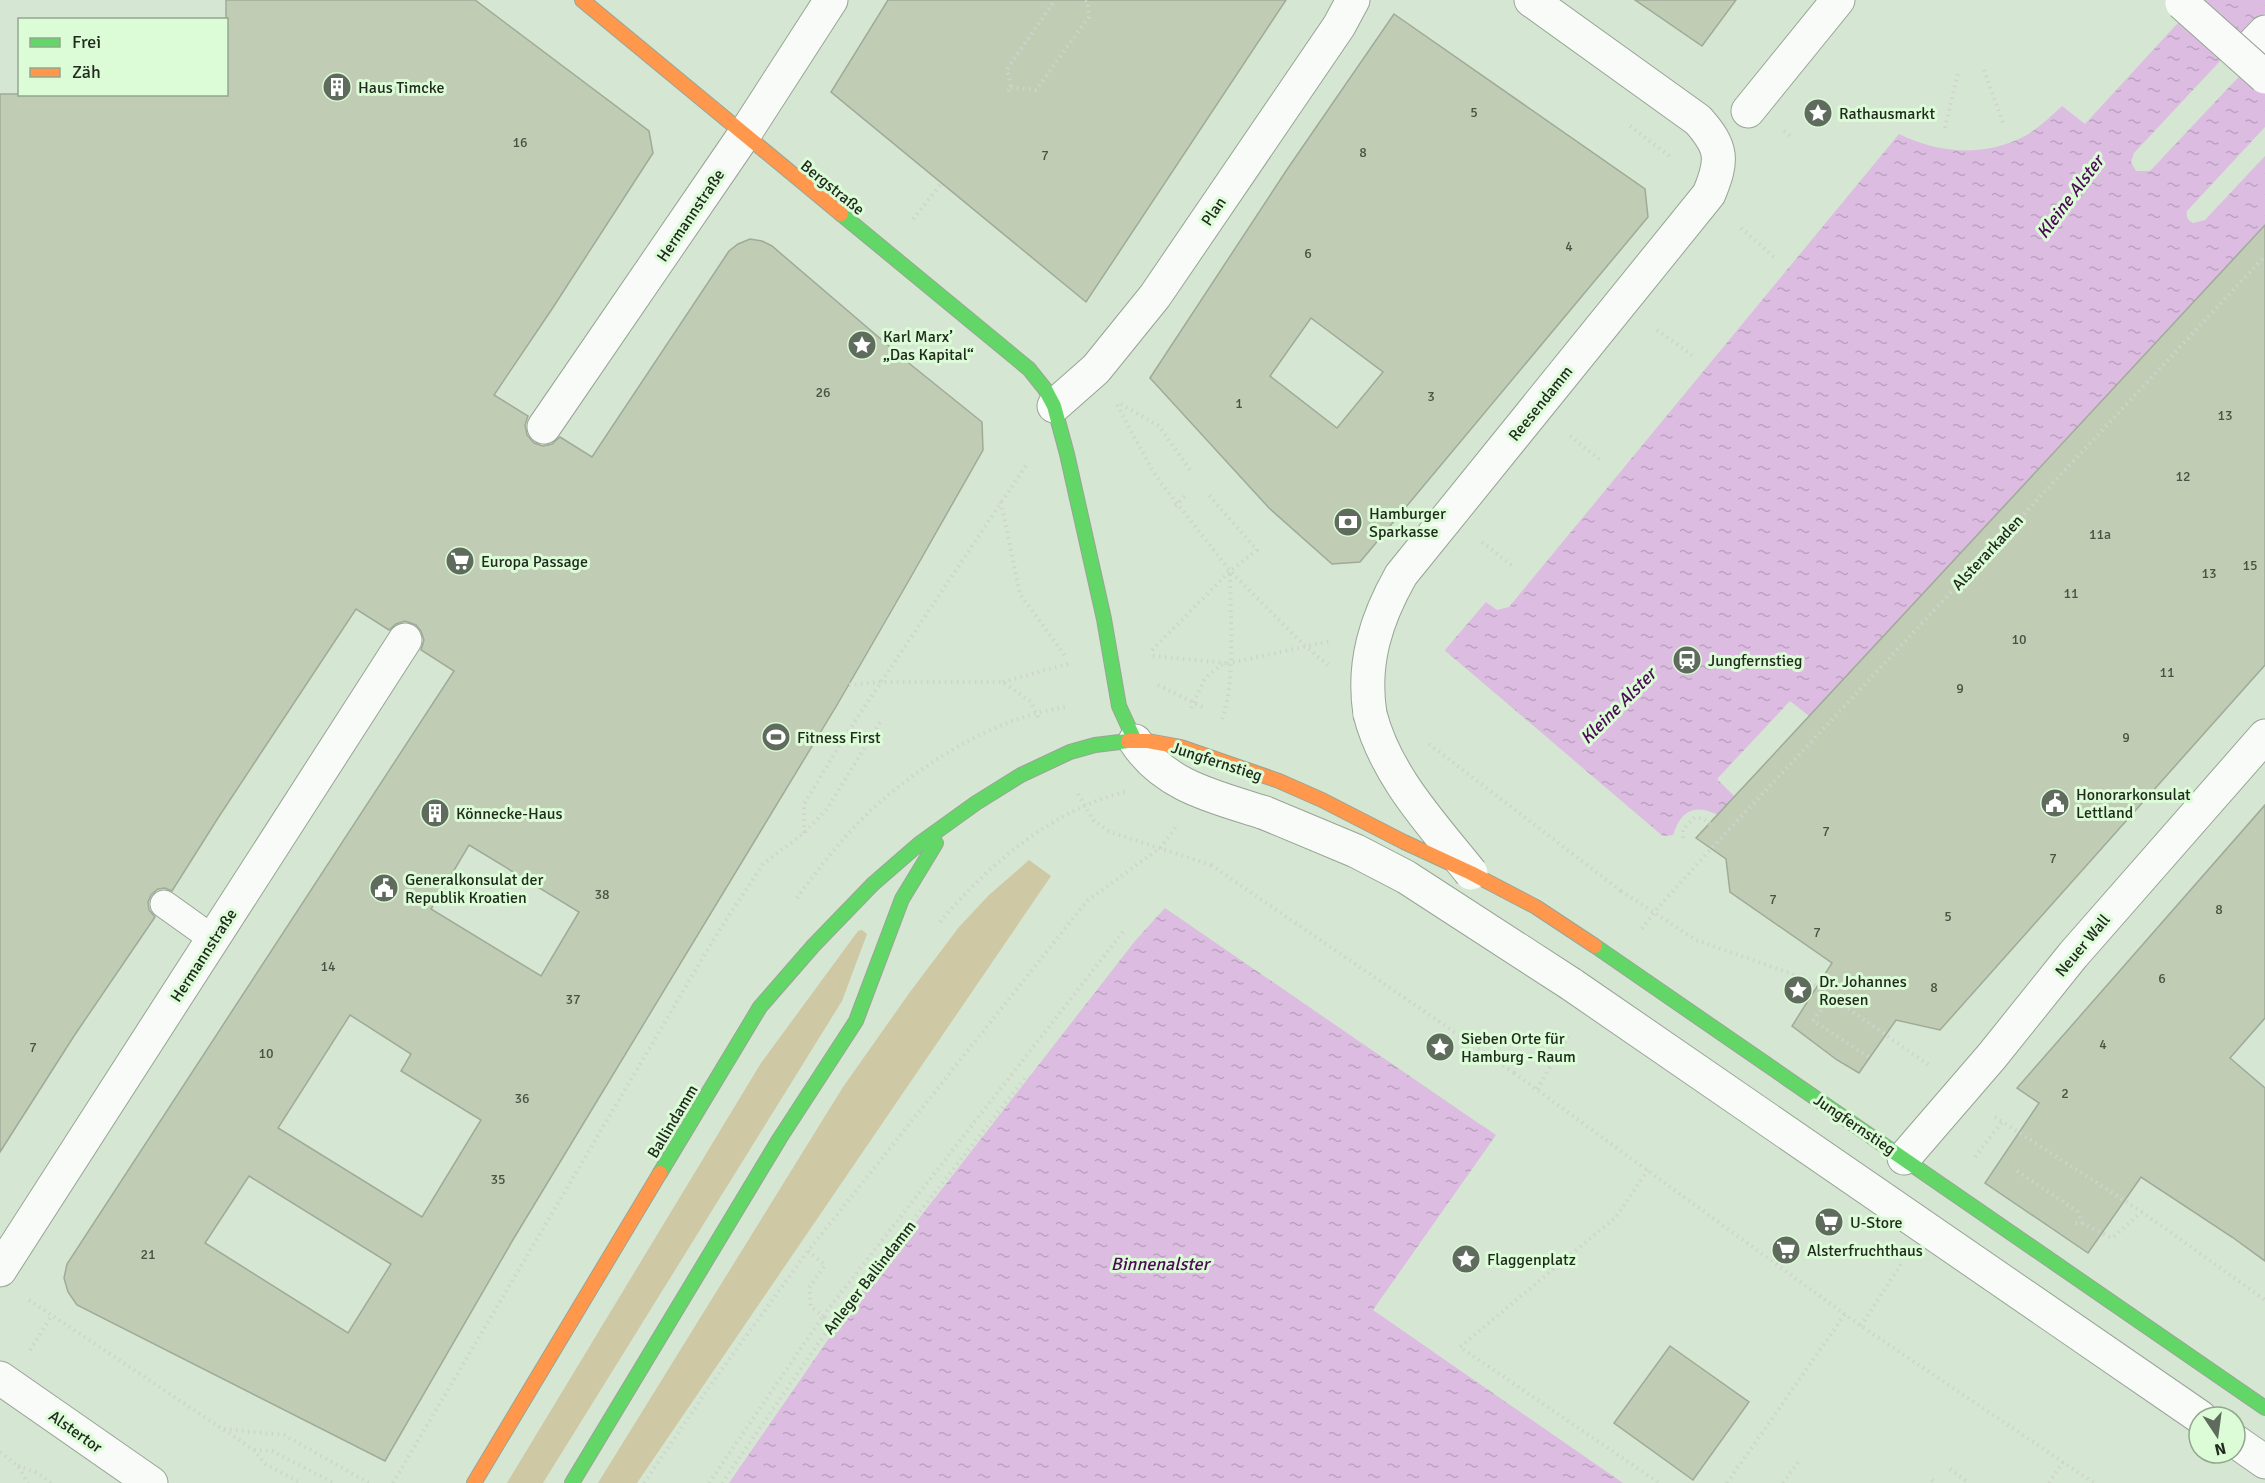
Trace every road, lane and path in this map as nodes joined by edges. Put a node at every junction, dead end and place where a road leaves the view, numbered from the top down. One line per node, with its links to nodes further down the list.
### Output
1 (582, 0): 17 (street, Bergstraße)
2 (831, 0): 17 (street, Hermannstraße)
3 (1055, 0): 4 (path)
4 (1085, 0)
5 (1353, 0): 24 (street, Plan)
6 (1531, 0): 60 (street, Reesendamm, bridge)
7 (1838, 0): 13 (street)
8 (2180, 1): 10 (street, bridge)
9 (2265, 32): 10 (street)
10 (2253, 66)
11 (1984, 70): 14 (path)
12 (1958, 73): 16 (path)
13 (1748, 111)
14 (2003, 123)
15 (1628, 125): 18 (path)
16 (1945, 128)
17 (744, 135): 24 (street, Bergstraße); 25 (street, Hermannstraße)
18 (1675, 160)
19 (1741, 228): 21 (path)
20 (2265, 256): 62 (path, Alsterarkaden)
21 (1773, 257)
22 (1657, 330): 23 (path)
23 (1692, 356)
24 (1054, 406): 46 (street, Jungfernstieg)
25 (544, 427)
26 (1570, 436): 28 (path)
27 (1031, 458): 32 (path)
28 (1603, 462)
29 (1192, 473): 33 (path)
30 (1207, 493): 36 (path)
31 (1186, 495): 33 (path)
32 (1001, 501): 39 (path); 41 (path)
33 (1179, 506): 36 (path)
34 (1482, 542): 35 (path)
35 (1514, 567)
36 (1230, 571): 38 (path); 40 (path); 40 (path)
37 (405, 640): 66 (street, Hermannstraße)
38 (1147, 655)
39 (1070, 663)
40 (1229, 663): 43 (path); 45 (path)
41 (880, 682): 42 (path); 44 (path); 57 (path)
42 (849, 685)
43 (1199, 691)
44 (1030, 702)
45 (1227, 705)
46 (1119, 706): 48 (street, Jungfernstieg); 48 (street)
47 (881, 721): 57 (path)
48 (1118, 731): 51 (street, Ballindamm); 51 (street, Ballindamm); 52 (street, Jungfernstieg); 60 (street, Jungfernstieg, bridge)
49 (2265, 736): 73 (street, Neuer Wall)
50 (1428, 743): 62 (path, bridge)
51 (1058, 758): 53 (street, Ballindamm)
52 (1164, 773): 63 (path); 90 (street, Jungfernstieg, bridge)
53 (953, 820): 108 (street, Ballindamm); 109 (street, Ballindamm)
54 (1181, 820): 59 (path)
55 (1094, 821): 59 (path)
56 (1710, 824): 58 (path)
57 (804, 832): 107 (path)
58 (1683, 838)
59 (1160, 848): 72 (path, bridge); 80 (path)
60 (1471, 873): 73 (street, Jungfernstieg, bridge)
61 (164, 904): 66 (lane)
62 (1654, 912): 64 (path, Alsterarkaden); 67 (path)
63 (938, 924)
64 (1641, 931)
65 (1124, 932): 86 (path)
66 (213, 939): 82 (street, Hermannstraße)
67 (1831, 995): 69 (path); 70 (path)
68 (1565, 1042): 72 (path)
69 (1872, 1059)
70 (1932, 1067)
71 (1025, 1078): 87 (path, Anleger Ballindamm)
72 (1537, 1089): 75 (path)
73 (1904, 1158): 91 (street, Jungfernstieg)
74 (1969, 1165): 77 (path)
75 (1648, 1170): 85 (path); 113 (path)
76 (2017, 1171): 79 (path)
77 (2142, 1212): 79 (path); 84 (path)
78 (2069, 1223): 79 (path)
79 (2082, 1223)
80 (808, 1251): 86 (path); 110 (path)
81 (1909, 1251): 88 (path)
82 (0, 1270)
83 (26, 1298): 92 (path)
84 (2265, 1300)
85 (1845, 1314): 88 (path); 114 (path)
86 (823, 1316): 87 (path); 111 (path)
87 (833, 1322): 112 (path, Anleger Ballindamm)
88 (1861, 1326): 97 (path)
89 (0, 1378): 103 (street, Alstertor)
90 (2187, 1408)
91 (2265, 1408)
92 (223, 1429): 94 (path); 106 (path)
93 (2247, 1449): 98 (street)
94 (254, 1450): 104 (path); 105 (path)
95 (0, 1452): 99 (path)
96 (1798, 1462): 115 (path)
97 (2063, 1462): 117 (path); 118 (path)
98 (2265, 1462)
99 (18, 1466): 101 (path); 102 (path)
100 (1950, 1469): 116 (path)
101 (28, 1483)
102 (51, 1483)
103 (152, 1483)
104 (301, 1483)
105 (333, 1483)
106 (369, 1483)
107 (393, 1483)
108 (474, 1483)
109 (572, 1483)
110 (644, 1483)
111 (709, 1483)
112 (722, 1483)
113 (1659, 1483)
114 (1727, 1483)
115 (1783, 1483)
116 (1969, 1483)
117 (2049, 1483)
118 (2094, 1483)

